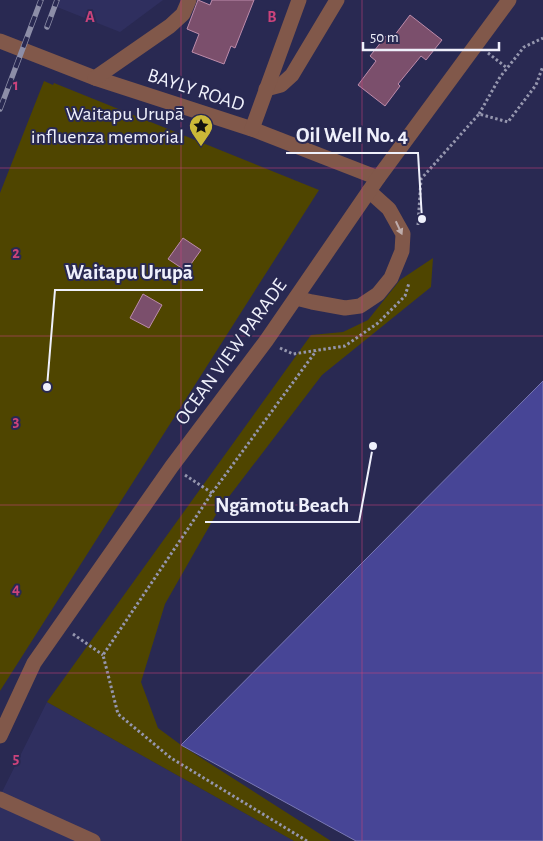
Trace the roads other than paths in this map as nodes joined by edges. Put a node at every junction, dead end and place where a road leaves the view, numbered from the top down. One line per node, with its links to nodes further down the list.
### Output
1 (189, 0): 6 (street)
2 (299, 0): 7 (street)
3 (337, 0): 7 (street)
4 (509, 0): 9 (street, OCEAN VIEW PARADE)
5 (0, 41): 6 (street, BAYLY ROAD)
6 (95, 78): 8 (street, BAYLY ROAD)
7 (266, 89): 8 (street)
8 (252, 129): 9 (street, BAYLY ROAD)
9 (378, 178): 10 (street, OCEAN VIEW PARADE)
10 (369, 191): 11 (street, OCEAN VIEW PARADE); 11 (street, one-way to 11)
11 (296, 298): 12 (street, OCEAN VIEW PARADE)
12 (0, 736)
13 (0, 799): 14 (street)
14 (92, 841)

